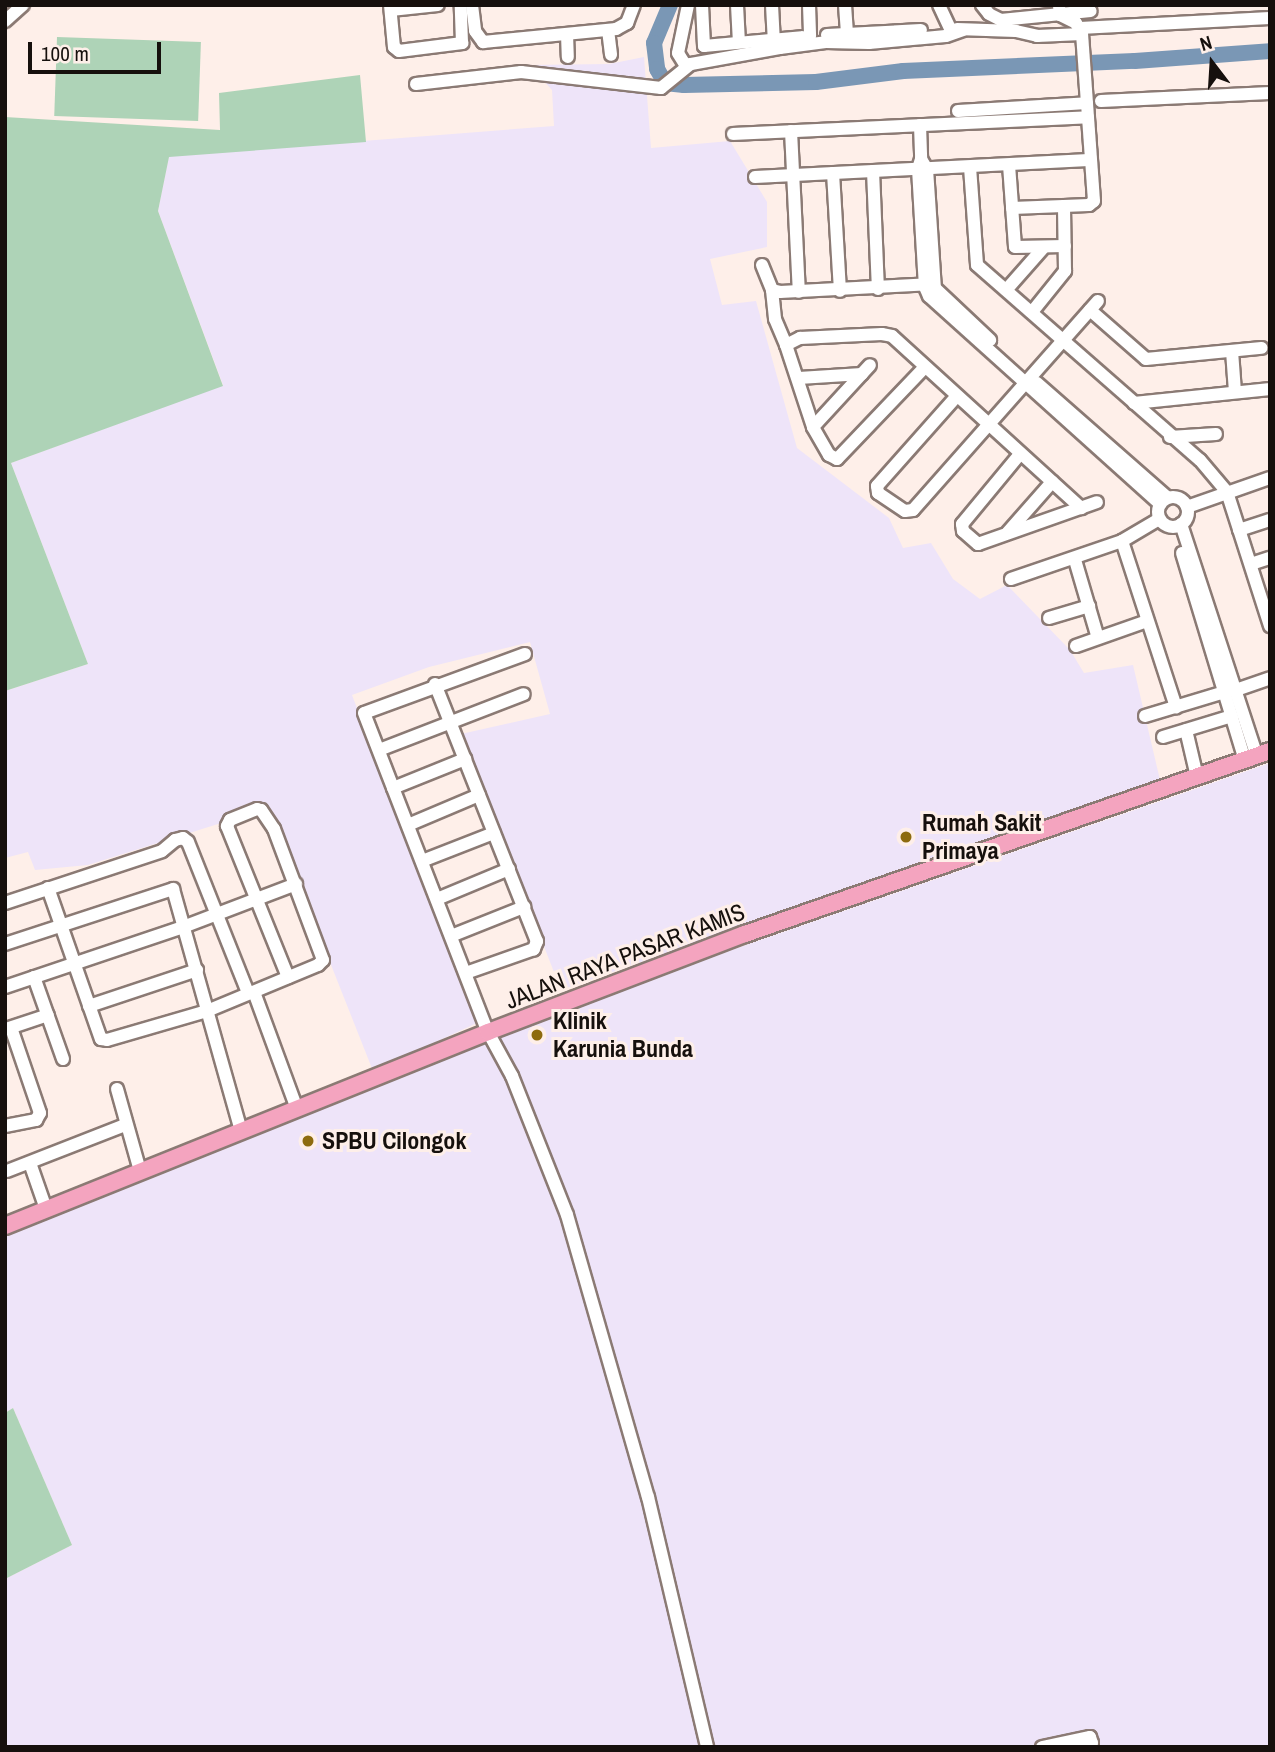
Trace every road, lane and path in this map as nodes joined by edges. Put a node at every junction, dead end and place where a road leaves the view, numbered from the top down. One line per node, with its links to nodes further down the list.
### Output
1 (23, 5): 19 (street)
2 (438, 5): 14 (street)
3 (461, 5): 14 (street)
4 (472, 5): 25 (street)
5 (634, 5): 21 (street)
6 (688, 5): 31 (street)
7 (702, 5): 28 (street)
8 (737, 5): 28 (street)
9 (772, 5): 27 (street)
10 (809, 5): 26 (street)
11 (845, 5): 24 (street)
12 (939, 5): 20 (street)
13 (982, 5): 17 (street)
14 (390, 7)
15 (1060, 10): 16 (street); 17 (street); 23 (street)
16 (1091, 10)
17 (1018, 12)
18 (1270, 18): 23 (street)
19 (5, 21)
20 (950, 29): 22 (street); 24 (street)
21 (608, 30): 25 (street); 29 (street)
22 (963, 30): 23 (street); 31 (street)
23 (1081, 31): 35 (street)
24 (847, 33): 26 (street)
25 (566, 34): 30 (street)
26 (810, 36): 27 (street)
27 (774, 39): 28 (street)
28 (740, 43)
29 (611, 55)
30 (568, 57)
31 (683, 70): 32 (street)
32 (416, 84)
33 (1270, 93): 34 (street)
34 (1101, 101)
35 (1088, 110): 36 (street); 37 (street); 40 (street)
36 (958, 111)
37 (920, 125): 38 (street); 42 (street)
38 (791, 131): 39 (street); 46 (street)
39 (733, 134)
40 (1089, 160): 41 (street); 48 (street)
41 (1009, 165): 43 (street); 49 (street)
42 (922, 166): 43 (street); 44 (street); 53 (street)
43 (971, 167): 55 (street)
44 (873, 171): 45 (street); 54 (street)
45 (833, 173): 46 (street); 57 (street)
46 (793, 175): 47 (street); 58 (street)
47 (755, 177)
48 (1064, 206): 49 (street); 50 (street)
49 (1012, 208): 51 (street)
50 (1065, 246): 51 (street); 59 (street)
51 (1044, 247): 55 (street)
52 (762, 265): 56 (street)
53 (930, 285): 54 (street); 66 (street)
54 (878, 289): 57 (street)
55 (1007, 289): 59 (street)
56 (772, 290): 58 (street); 61 (street)
57 (839, 291): 58 (street)
58 (799, 292)
59 (1032, 312): 60 (street)
60 (1062, 340): 63 (street); 66 (street); 70 (street)
61 (786, 345): 64 (street); 65 (street)
62 (1261, 348): 63 (street)
63 (1232, 351): 68 (street)
64 (924, 368): 69 (street); 72 (street)
65 (799, 378): 72 (street); 72 (street)
66 (1029, 381): 71 (street); 79 (street)
67 (1270, 389): 68 (street)
68 (1235, 392): 70 (street)
69 (956, 397): 71 (street); 71 (street)
70 (1134, 403): 74 (street)
71 (990, 425): 75 (street)
72 (813, 427)
73 (1216, 434): 74 (street)
74 (1170, 437): 78 (street)
75 (1020, 454): 77 (street); 87 (street)
76 (1270, 478): 78 (street)
77 (1052, 482): 82 (street); 87 (street)
78 (1227, 492): 81 (street); 86 (street)
79 (1164, 501): 81 (street); 83 (street)
80 (1097, 502): 82 (street)
81 (1187, 507): 85 (street)
82 (1081, 508): 87 (street)
83 (1159, 519): 85 (street); 88 (street)
84 (1270, 520): 86 (street)
85 (1178, 526): 103 (street)
86 (1240, 530): 91 (street)
87 (1006, 534)
88 (1122, 541): 90 (street); 96 (street)
89 (1270, 558): 91 (street)
90 (1075, 559): 92 (street); 94 (street)
91 (1251, 564): 93 (street)
92 (1011, 579)
93 (1266, 597): 97 (street)
94 (1089, 606): 95 (street); 98 (street)
95 (1049, 618)
96 (1147, 621): 98 (street); 105 (street)
97 (1270, 626)
98 (1098, 638): 99 (street)
99 (1076, 646)
100 (525, 654): 102 (street)
101 (1270, 678): 103 (street)
102 (435, 684): 108 (street); 111 (street)
103 (1230, 691): 105 (street); 106 (street)
104 (524, 694): 108 (street)
105 (1176, 707): 107 (street)
106 (1234, 710): 109 (street); 112 (street)
107 (1145, 716)
108 (449, 721): 111 (street); 113 (street)
109 (1186, 730): 110 (street); 114 (street)
110 (1163, 737)
111 (379, 750): 115 (street)
112 (1257, 756): 114 (main road, JALAN RAYA PASAR KAMIS)
113 (465, 759): 115 (street); 116 (street)
114 (1196, 777): 143 (main road, JALAN RAYA PASAR KAMIS)
115 (393, 788): 117 (street)
116 (479, 795): 117 (street); 118 (street)
117 (408, 825): 119 (street)
118 (494, 833): 119 (street); 120 (street)
119 (422, 861): 124 (street)
120 (509, 869): 124 (street); 126 (street)
121 (296, 884): 123 (street); 123 (street); 136 (street)
122 (48, 888): 125 (street); 127 (street); 128 (street)
123 (256, 899): 127 (street); 136 (street)
124 (436, 899): 130 (street)
125 (5, 903)
126 (524, 907): 130 (street); 134 (street)
127 (218, 914): 129 (street); 138 (street)
128 (60, 927): 129 (street); 131 (street); 132 (street)
129 (183, 927): 132 (street); 133 (street)
130 (451, 936): 134 (street)
131 (5, 944)
132 (73, 963): 135 (street); 139 (street)
133 (197, 970): 139 (street); 140 (street)
134 (466, 974): 143 (street)
135 (34, 977): 137 (street); 141 (street)
136 (288, 977): 138 (street)
137 (5, 987)
138 (251, 993): 140 (street); 146 (street)
139 (89, 1006): 140 (street)
140 (207, 1011): 149 (street)
141 (48, 1015): 142 (street); 144 (street)
142 (8, 1028): 148 (street)
143 (488, 1032): 146 (main road, JALAN RAYA PASAR KAMIS); 155 (street)
144 (63, 1059)
145 (117, 1089): 147 (street)
146 (297, 1109): 149 (main road, JALAN RAYA PASAR KAMIS)
147 (125, 1125): 150 (street); 152 (street)
148 (5, 1126)
149 (241, 1131): 152 (main road, JALAN RAYA PASAR KAMIS)
150 (30, 1163): 151 (street); 153 (street)
151 (7, 1171)
152 (140, 1171): 153 (main road, JALAN RAYA PASAR KAMIS)
153 (46, 1209): 154 (main road, JALAN RAYA PASAR KAMIS)
154 (6, 1222)
155 (706, 1747)
156 (1042, 1747): 157 (street)
157 (1085, 1747)

